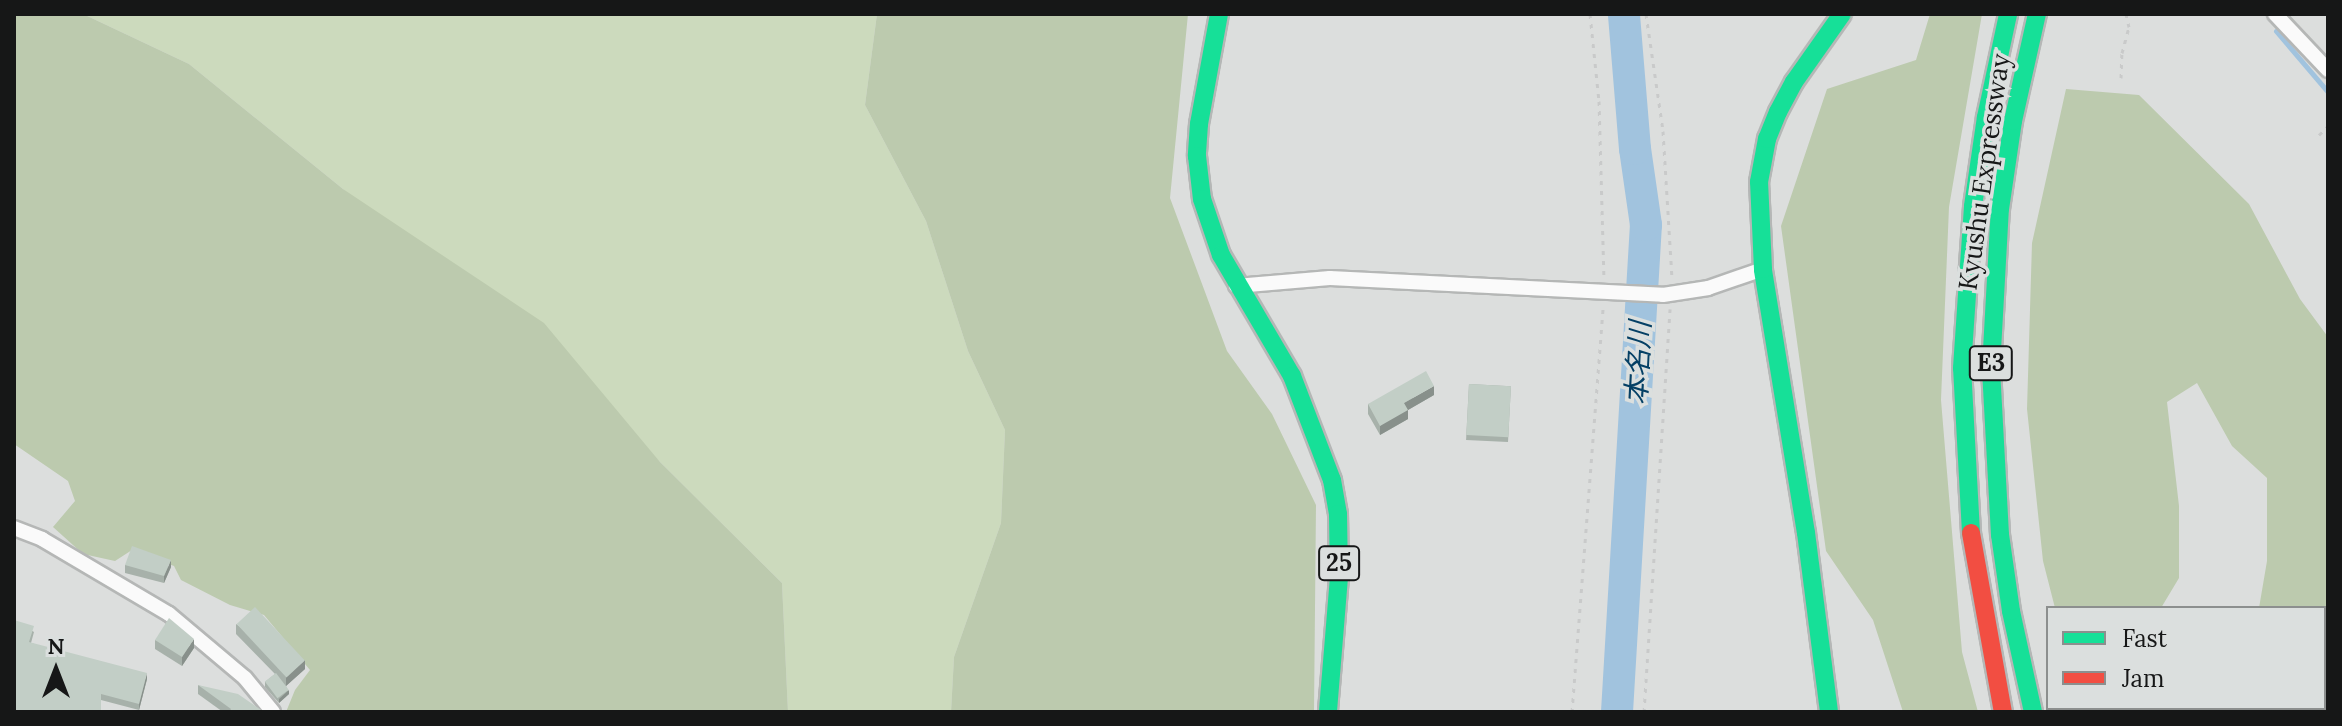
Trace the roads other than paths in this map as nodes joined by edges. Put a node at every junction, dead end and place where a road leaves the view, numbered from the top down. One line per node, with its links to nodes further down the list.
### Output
1 (1219, 14): 8 (main road, 25)
2 (1842, 14): 7 (main road)
3 (2008, 14): 13 (main road, Kyushu Expressway / E3)
4 (2037, 14): 14 (main road, Kyushu Expressway / E3)
5 (2275, 14): 6 (street)
6 (2328, 70)
7 (1763, 269): 8 (street); 12 (main road)
8 (1236, 286): 11 (main road, 25)
9 (14, 528): 10 (street)
10 (273, 712)
11 (1328, 712)
12 (1829, 712)
13 (2003, 712)
14 (2033, 712)

